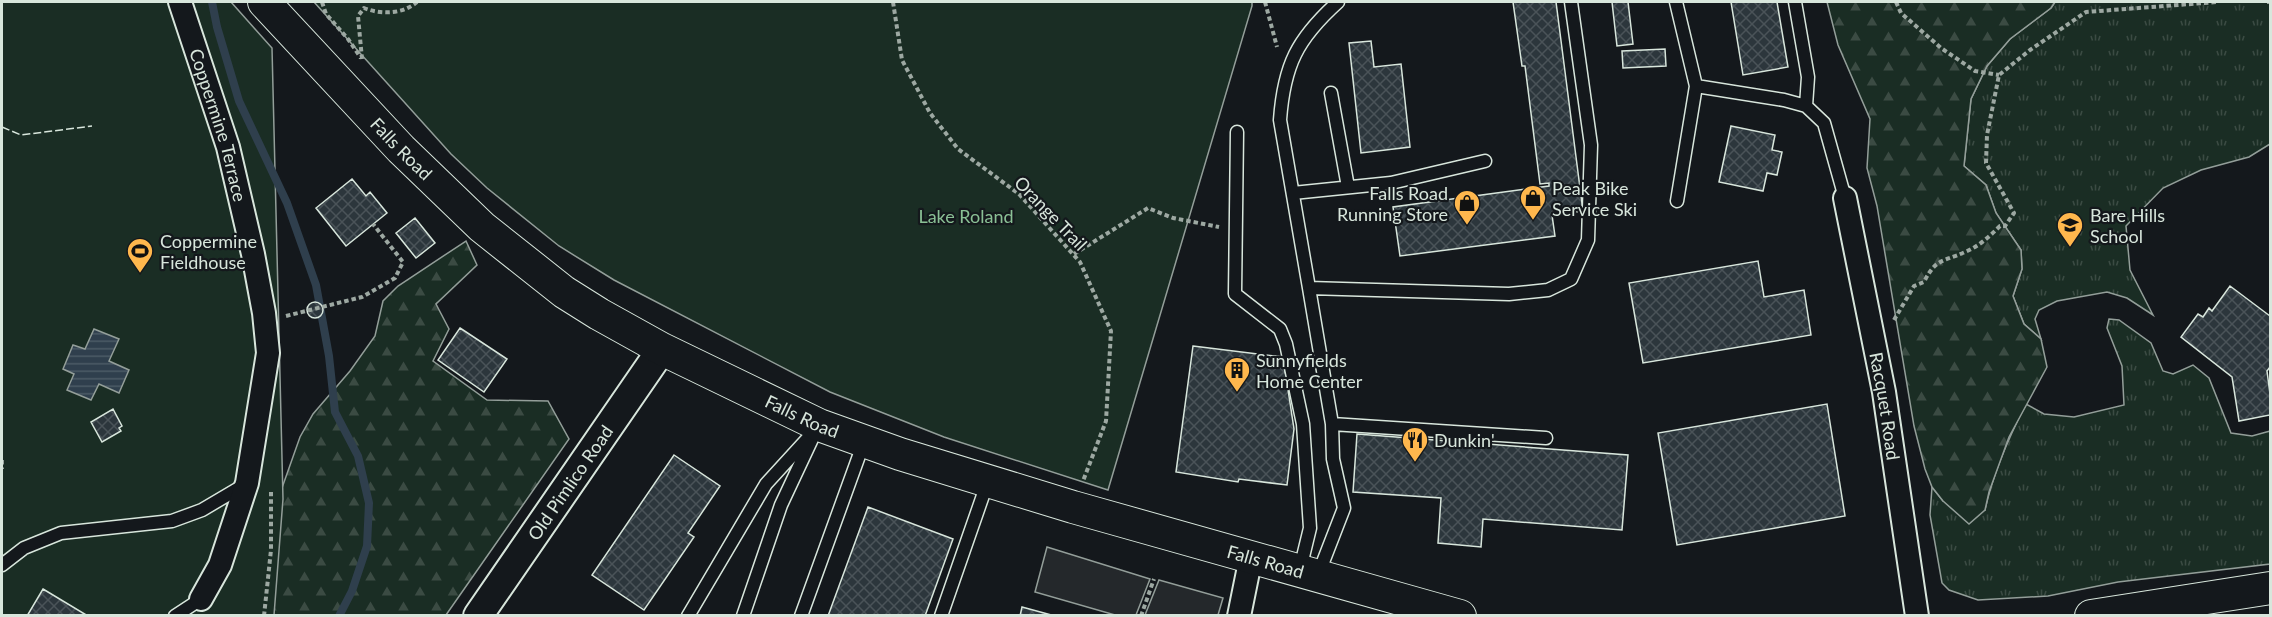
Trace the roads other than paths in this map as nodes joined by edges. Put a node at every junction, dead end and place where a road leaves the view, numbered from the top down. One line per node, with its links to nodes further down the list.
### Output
1 (180, 2): 23 (street, Coppermine Terrace)
2 (264, 2): 17 (main road, Falls Road)
3 (1338, 2): 13 (lane)
4 (1571, 2): 16 (lane)
5 (1676, 2): 7 (lane)
6 (1795, 2): 9 (lane)
7 (1696, 86): 9 (lane); 15 (lane)
8 (1331, 93): 12 (lane)
9 (1806, 106): 14 (lane)
10 (1237, 132): 26 (lane)
11 (1485, 161): 12 (lane)
12 (1347, 187): 13 (lane)
13 (1293, 193): 16 (lane)
14 (1845, 198): 37 (street, Racquet Road)
15 (1677, 201)
16 (1309, 288): 18 (lane)
17 (662, 349): 19 (main road, Falls Road); 30 (street, Old Pimlico Road)
18 (1332, 424): 20 (lane); 26 (lane)
19 (819, 425): 21 (main road, Falls Road); 31 (lane); 32 (lane)
20 (1546, 438)
21 (864, 442): 22 (main road, Falls Road); 33 (lane)
22 (988, 482): 24 (main road, Falls Road); 34 (lane)
23 (247, 483): 25 (lane); 28 (street, Coppermine Terrace)
24 (1251, 557): 26 (main road, Falls Road); 35 (street)
25 (2, 565)
26 (1309, 573): 36 (main road, Falls Road)
27 (2271, 588): 38 (main road)
28 (198, 607): 29 (lane)
29 (175, 615)
30 (478, 615)
31 (688, 615)
32 (743, 615)
33 (801, 615)
34 (941, 615)
35 (1239, 615)
36 (1460, 615)
37 (1917, 615)
38 (2091, 615)

